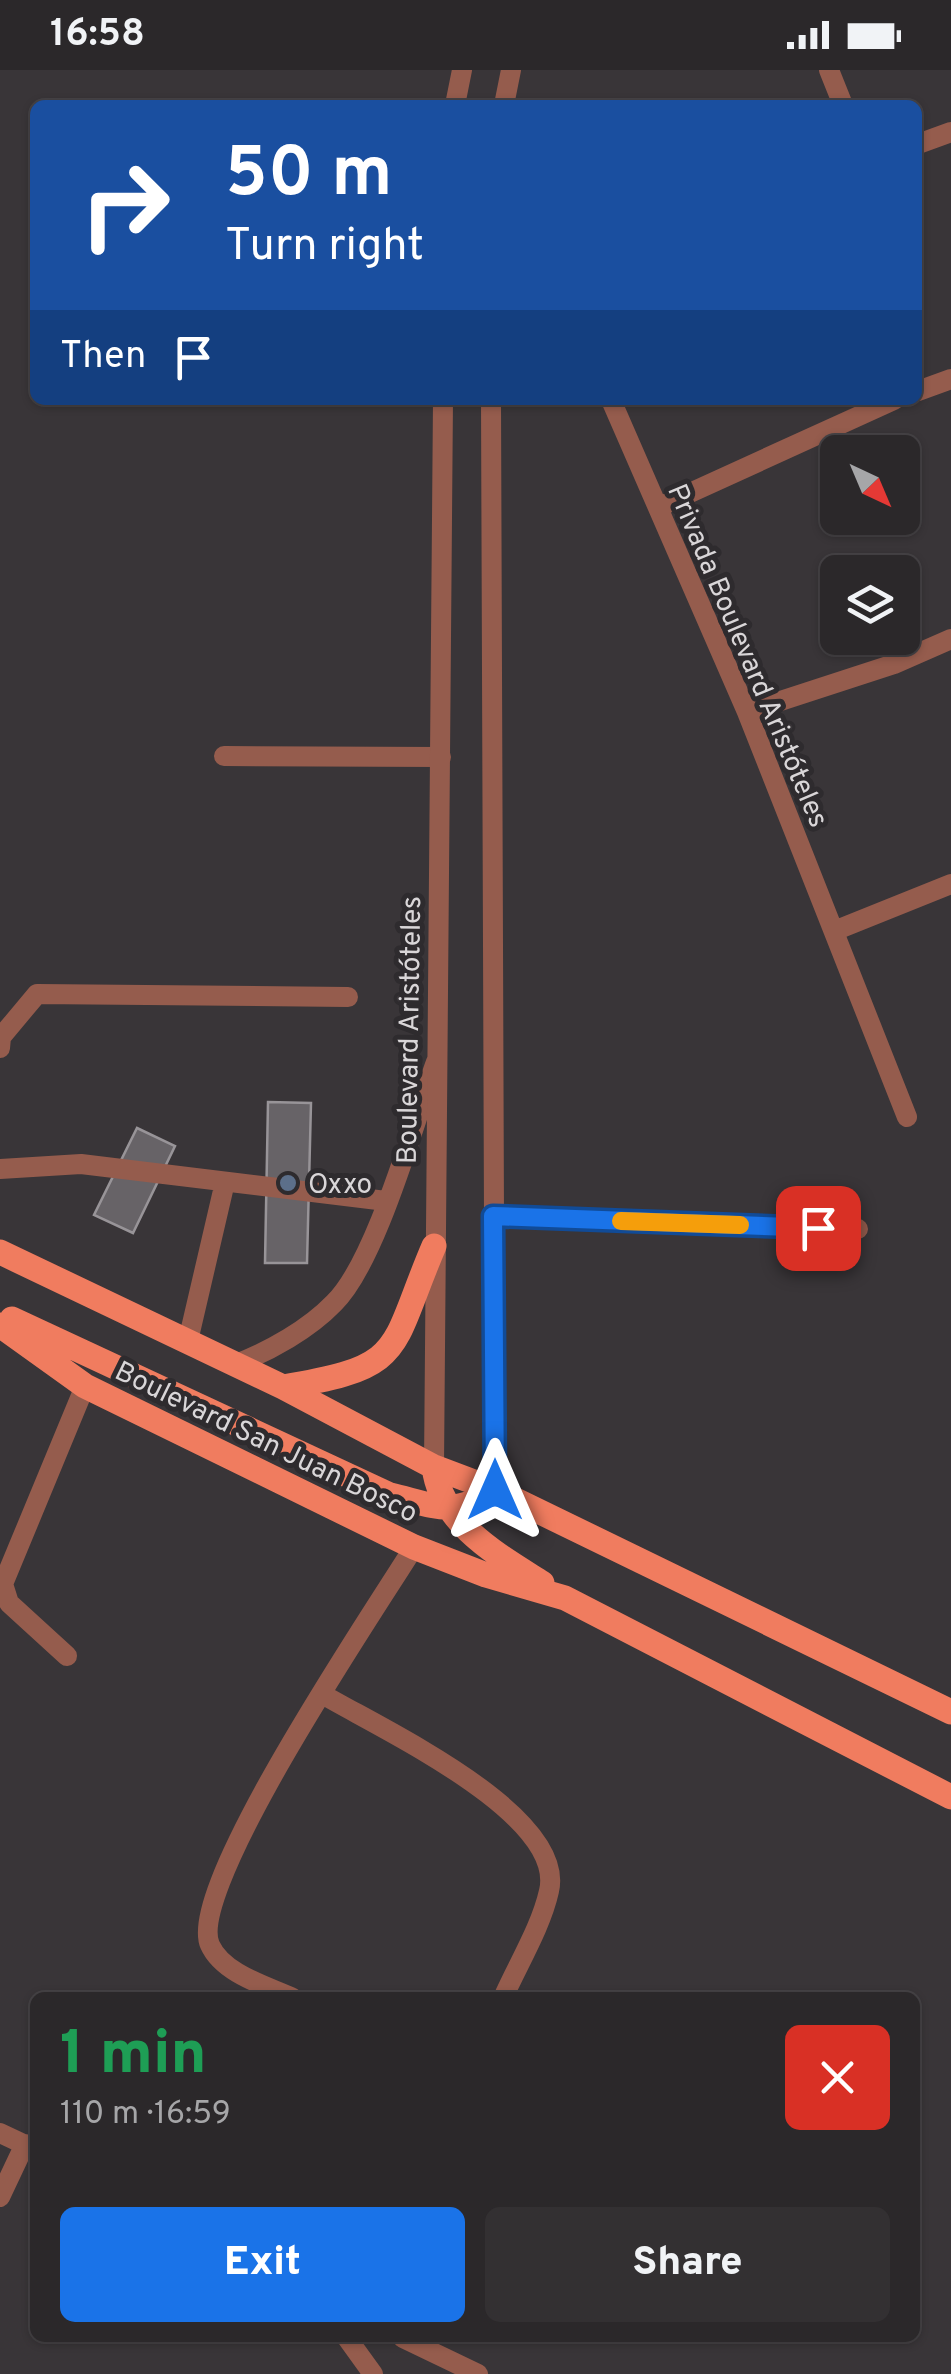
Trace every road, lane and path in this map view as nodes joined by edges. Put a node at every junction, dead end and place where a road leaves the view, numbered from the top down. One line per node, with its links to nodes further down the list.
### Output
1 (462, 70): 4 (street)
2 (511, 70): 5 (street)
3 (829, 70): 6 (street)
4 (456, 100)
5 (505, 100)
6 (841, 100)
7 (951, 132): 8 (street)
8 (922, 143)
9 (951, 379): 10 (street)
10 (922, 390)
11 (443, 405): 19 (street, Boulevard Aristóteles)
12 (490, 405): 29 (street)
13 (613, 405): 15 (street, Privada Boulevard Aristóteles)
14 (883, 405): 15 (street)
15 (659, 506): 17 (street, Privada Boulevard Aristóteles)
16 (951, 639): 17 (street)
17 (747, 712): 21 (street, Privada Boulevard Aristóteles)
18 (224, 756): 19 (street)
19 (441, 757): 24 (street, Boulevard Aristóteles)
20 (951, 884): 21 (street)
21 (834, 931): 25 (street, Privada Boulevard Aristóteles)
22 (348, 996): 23 (street)
23 (0, 1048)
24 (440, 1051): 28 (street); 31 (street, Boulevard Aristóteles)
25 (906, 1117)
26 (0, 1169): 27 (street)
27 (225, 1182): 28 (street); 35 (street)
28 (386, 1201): 36 (street)
29 (493, 1216): 30 (street); 40 (street)
30 (858, 1230)
31 (434, 1246): 38 (main road); 39 (street, Boulevard Aristóteles)
32 (0, 1252): 35 (main road, Boulevard San Juan Bosco)
33 (0, 1313): 41 (main road, Boulevard San Juan Bosco)
34 (0, 1325): 37 (main road, Boulevard San Juan Bosco)
35 (188, 1340): 36 (main road, Boulevard San Juan Bosco)
36 (236, 1364): 38 (main road, Boulevard San Juan Bosco)
37 (86, 1386): 42 (main road, Boulevard San Juan Bosco); 44 (street)
38 (284, 1387): 39 (main road, Boulevard San Juan Bosco)
39 (434, 1467): 40 (main road, Boulevard San Juan Bosco); 41 (main road, Boulevard Aristóteles)
40 (495, 1490): 41 (main road, Boulevard San Juan Bosco); 46 (main road, Boulevard San Juan Bosco)
41 (452, 1510): 43 (main road, Boulevard Aristóteles)
42 (414, 1547): 43 (main road, Boulevard San Juan Bosco); 45 (street)
43 (565, 1598): 47 (main road, Boulevard San Juan Bosco)
44 (67, 1656)
45 (322, 1694): 48 (street); 49 (street)
46 (951, 1712)
47 (951, 1796)
48 (282, 1992)
49 (506, 1992)
50 (0, 2133): 51 (street)
51 (30, 2147): 52 (street)
52 (0, 2197)
53 (350, 2342): 55 (street)
54 (411, 2342): 56 (street)
55 (373, 2374)
56 (478, 2374)

